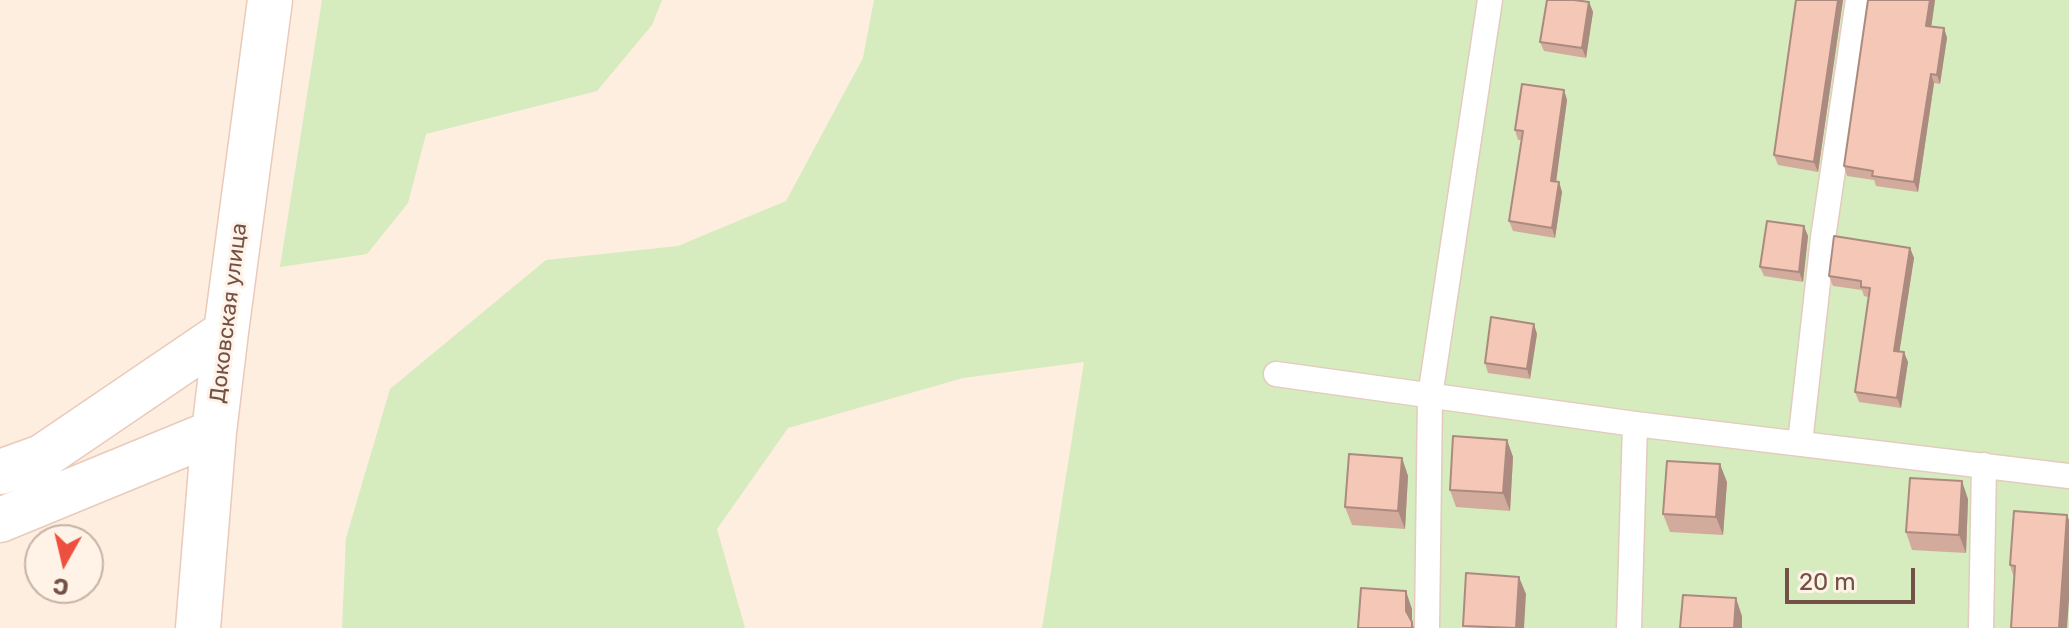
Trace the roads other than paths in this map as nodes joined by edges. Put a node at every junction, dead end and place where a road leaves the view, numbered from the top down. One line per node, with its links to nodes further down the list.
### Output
1 (270, 0): 4 (main road, Доковская улица)
2 (1490, 0): 6 (lane)
3 (1858, 0): 9 (lane)
4 (226, 332): 8 (main road, Доковская улица); 11 (main road)
5 (1276, 374): 6 (lane)
6 (1430, 396): 7 (lane); 15 (lane)
7 (1635, 424): 9 (lane); 16 (lane)
8 (214, 432): 13 (main road); 14 (main road, Доковская улица)
9 (1800, 443): 10 (lane)
10 (1984, 465): 12 (lane); 17 (lane)
11 (0, 472)
12 (2069, 476)
13 (0, 520)
14 (198, 628)
15 (1427, 628)
16 (1629, 628)
17 (1981, 628)

